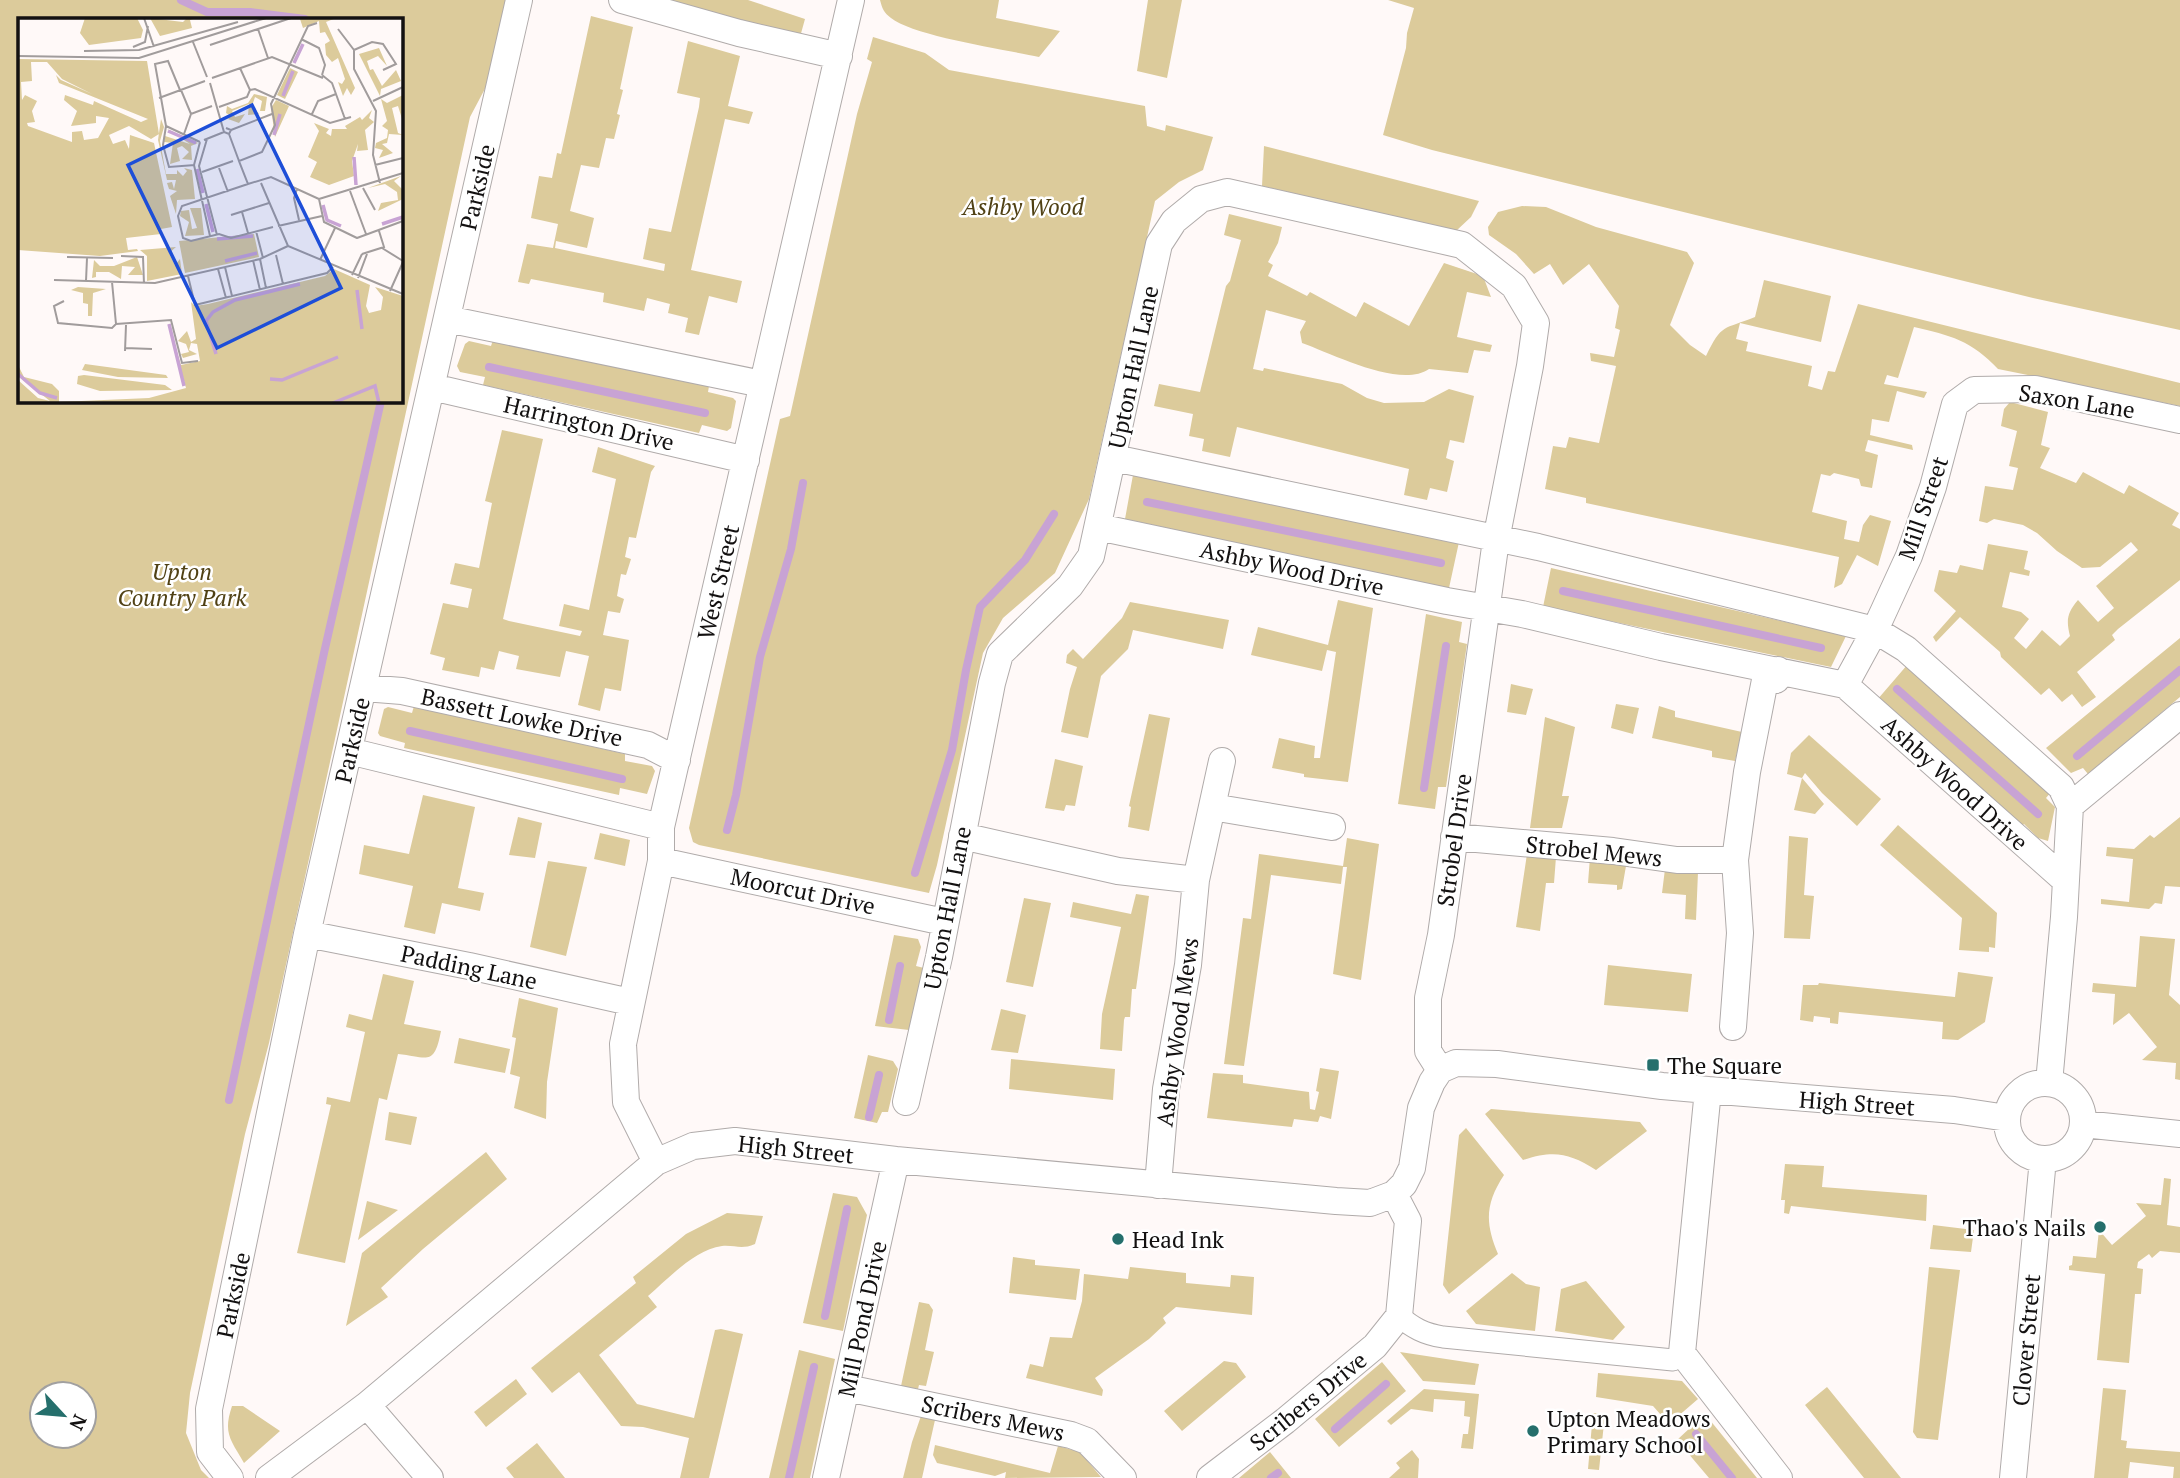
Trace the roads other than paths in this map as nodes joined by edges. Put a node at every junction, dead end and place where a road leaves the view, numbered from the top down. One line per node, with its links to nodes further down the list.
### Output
1 (519, 0): 5 (street, Parkside)
2 (622, 0): 4 (street)
3 (851, 0): 4 (street, West Street)
4 (839, 56): 6 (street, West Street)
5 (447, 319): 6 (street); 7 (street, Parkside)
6 (762, 384): 11 (street, West Street)
7 (432, 387): 11 (street, Harrington Drive); 18 (street, Parkside)
8 (1974, 390): 9 (street, Saxon Lane); 15 (street, Mill Street)
9 (2180, 420)
10 (1114, 458): 12 (street, Upton Hall Lane); 13 (street); 13 (street, Upton Hall Lane)
11 (746, 460): 21 (street, West Street)
12 (1098, 527): 14 (street, Ashby Wood Drive); 27 (street, Upton Hall Lane)
13 (1496, 540): 14 (street); 15 (street)
14 (1487, 607): 16 (street, Ashby Wood Drive); 28 (street, Strobel Drive)
15 (1875, 630): 17 (street); 23 (street)
16 (1778, 670): 17 (street, Ashby Wood Drive); 29 (street)
17 (1845, 685): 32 (street, Ashby Wood Drive)
18 (364, 688): 20 (street, Parkside); 21 (street, Bassett Lowke Drive)
19 (2180, 715): 23 (street)
20 (349, 751): 25 (street); 34 (street, Parkside)
21 (677, 760): 25 (street, West Street)
22 (1222, 761): 24 (street, Ashby Wood Mews)
23 (2070, 806): 32 (street)
24 (1212, 807): 26 (street); 31 (street, Ashby Wood Mews)
25 (661, 827): 30 (street, West Street)
26 (1332, 827)
27 (962, 836): 31 (street); 33 (street, Upton Hall Lane)
28 (1454, 837): 29 (street, Strobel Mews); 37 (street, Strobel Drive)
29 (1735, 860): 36 (street)
30 (661, 861): 33 (street, Moorcut Drive); 35 (street, West Street)
31 (1196, 880): 47 (street, Ashby Wood Mews)
32 (2066, 881): 38 (street)
33 (944, 922): 40 (street, Upton Hall Lane)
34 (307, 934): 35 (street, Padding Lane); 53 (street, Parkside)
35 (630, 1002): 46 (street, West Street)
36 (1733, 1027)
37 (1440, 1070): 39 (street); 48 (street)
38 (2049, 1083): 41 (street); 42 (street)
39 (1708, 1090): 41 (street, High Street); 50 (street)
40 (906, 1102)
41 (2007, 1118): 44 (street)
42 (2083, 1124): 43 (street); 44 (street)
43 (2180, 1134)
44 (2043, 1159): 60 (street, Clover Street)
45 (896, 1160): 46 (street, High Street); 47 (street, High Street); 51 (street, Mill Pond Drive)
46 (656, 1162): 52 (street, High Street)
47 (1158, 1185): 48 (street, High Street)
48 (1394, 1194): 49 (street)
49 (1399, 1317): 50 (street); 58 (street, Scribers Drive)
50 (1682, 1353): 59 (street)
51 (847, 1388): 56 (street, Mill Pond Drive); 57 (street, Scribers Mews)
52 (367, 1405): 54 (street, High Street); 55 (street)
53 (230, 1478)
54 (269, 1478)
55 (430, 1478)
56 (826, 1478)
57 (1123, 1478)
58 (1210, 1478)
59 (1779, 1478)
60 (2013, 1478)

